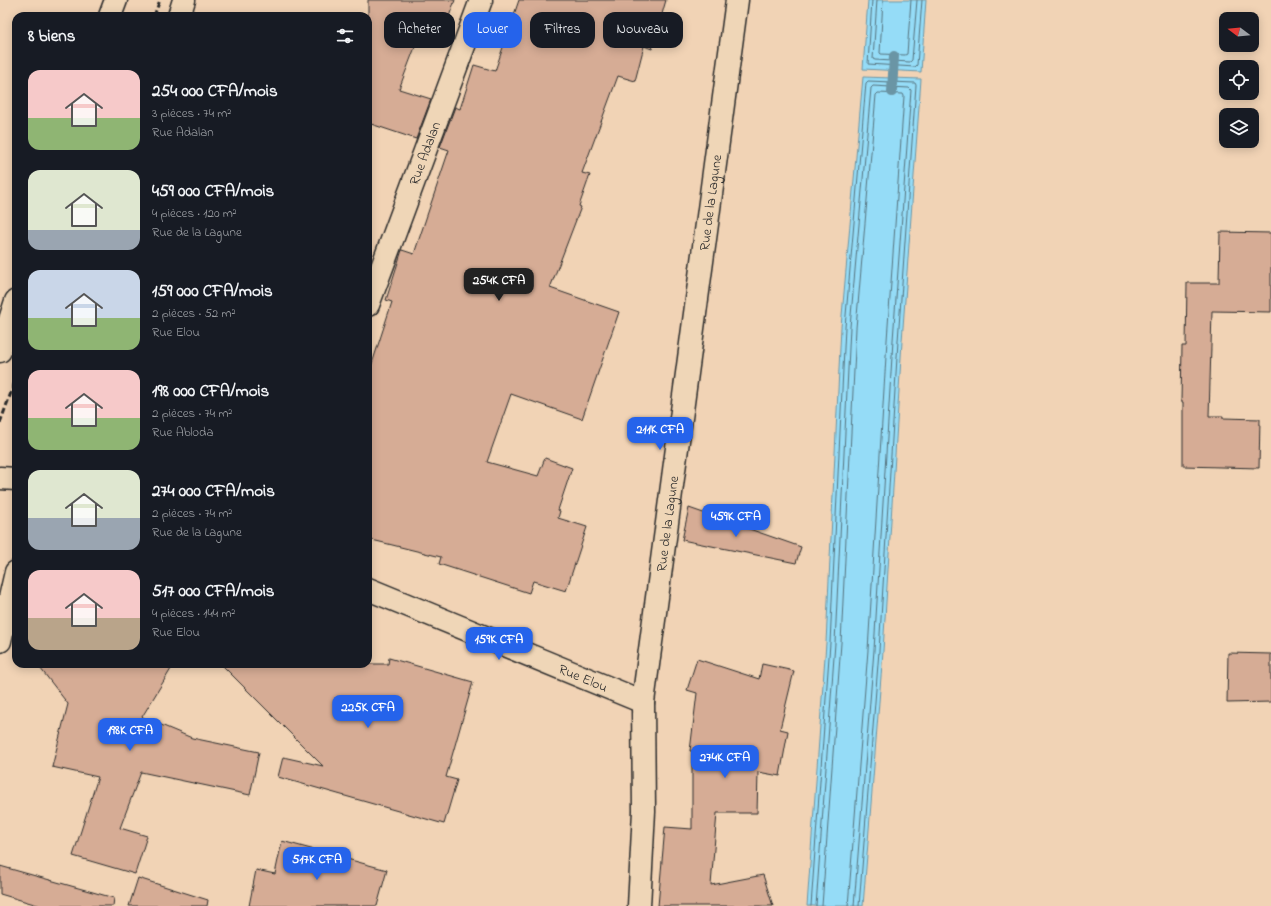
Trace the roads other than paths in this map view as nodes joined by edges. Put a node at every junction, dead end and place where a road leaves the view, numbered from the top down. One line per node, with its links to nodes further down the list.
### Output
1 (116, 0): 5 (street)
2 (184, 0): 6 (street)
3 (481, 0): 7 (street, Rue Adalan)
4 (737, 0): 15 (street, Rue de la Lagune)
5 (112, 12)
6 (180, 12)
7 (372, 295)
8 (12, 314): 9 (street)
9 (0, 351)
10 (0, 478): 11 (street)
11 (12, 479)
12 (12, 589): 14 (street)
13 (372, 591): 15 (street, Rue Elou)
14 (0, 641)
15 (643, 702): 16 (street, Rue de la Lagune)
16 (639, 906)

